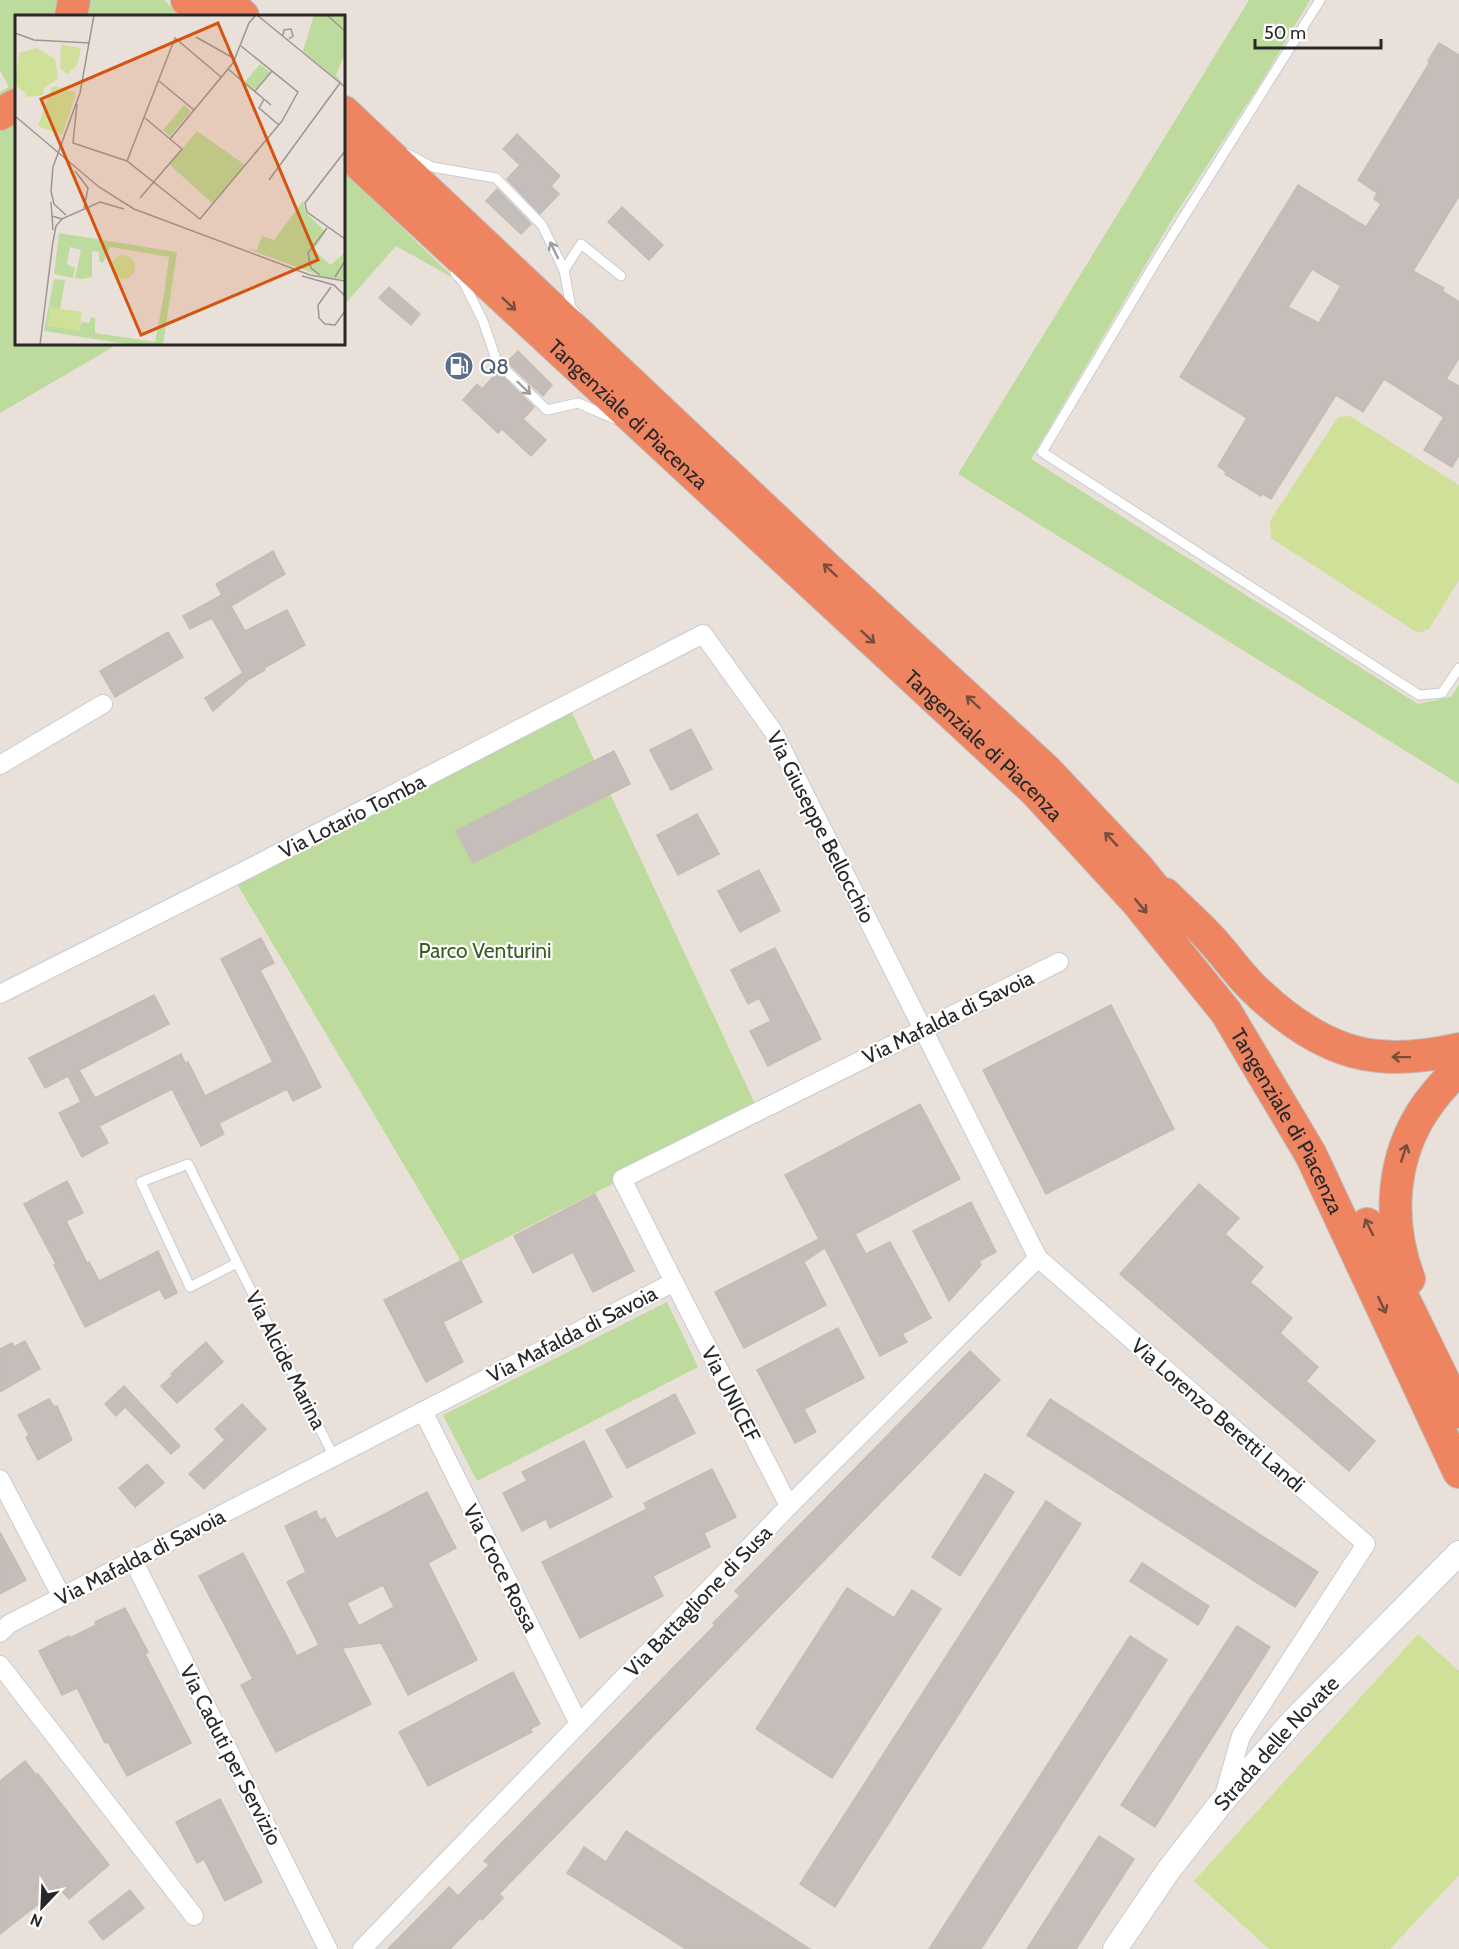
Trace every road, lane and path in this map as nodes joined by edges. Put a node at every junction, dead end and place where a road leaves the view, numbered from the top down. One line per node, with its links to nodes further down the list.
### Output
1 (74, 0): 5 (highway)
2 (187, 0): 6 (highway)
3 (226, 0): 7 (highway)
4 (1320, 0): 25 (lane)
5 (71, 15)
6 (204, 15)
7 (242, 15)
8 (15, 106): 10 (highway)
9 (345, 113): 21 (highway, Tangenziale di Piacenza)
10 (0, 114)
11 (400, 149): 16 (lane, one-way to 11)
12 (345, 151): 13 (highway, Tangenziale di Piacenza)
13 (369, 174): 14 (lane); 23 (highway, Tangenziale di Piacenza, one-way to 23)
14 (436, 250)
15 (450, 267): 20 (lane, one-way to 20)
16 (564, 270): 17 (lane); 18 (lane)
17 (621, 276)
18 (582, 321)
19 (665, 400): 21 (lane)
20 (619, 422)
21 (680, 429): 28 (highway, Tangenziale di Piacenza, one-way to 21)
22 (637, 436): 23 (lane)
23 (760, 537): 38 (highway, Tangenziale di Piacenza, one-way to 38)
24 (703, 634): 30 (street, Via Lotario Tomba); 31 (street, Via Giuseppe Bellocchio)
25 (1459, 668)
26 (103, 704): 27 (street)
27 (0, 765)
28 (1138, 868): 32 (highway, one-way to 28); 38 (highway, Tangenziale di Piacenza, one-way to 28)
29 (1059, 962): 31 (street, Via Mafalda di Savoia)
30 (0, 994)
31 (923, 1028): 34 (street, Via Lorenzo Beretti Landi); 36 (street, Via Mafalda di Savoia)
32 (1459, 1049)
33 (1459, 1070): 38 (highway, one-way to 33)
34 (1038, 1258): 42 (street, Via Battaglione di Susa); 49 (street, Via Lorenzo Beretti Landi)
35 (237, 1263): 35 (lane, Via Alcide Marina); 39 (lane, Via Alcide Marina)
36 (674, 1282): 37 (street, Via Mafalda di Savoia); 42 (street, Via UNICEF)
37 (423, 1411): 39 (street, Via Mafalda di Savoia); 48 (street, Via Croce Rossa)
38 (1453, 1418): 40 (highway, Tangenziale di Piacenza)
39 (334, 1457): 44 (street, Via Mafalda di Savoia)
40 (1459, 1472)
41 (0, 1479): 45 (street)
42 (789, 1506): 48 (street, Via Battaglione di Susa)
43 (1459, 1553): 49 (street, Strada delle Novate)
44 (133, 1560): 45 (street, Via Mafalda di Savoia); 51 (street, Via Caduti per Servizio)
45 (62, 1597): 46 (street, Via Mafalda di Savoia)
46 (0, 1633)
47 (0, 1665): 50 (street)
48 (579, 1724): 52 (street, Via Battaglione di Susa)
49 (1221, 1803): 53 (street, Strada delle Novate)
50 (194, 1916)
51 (328, 1949)
52 (362, 1949)
53 (1115, 1949)

